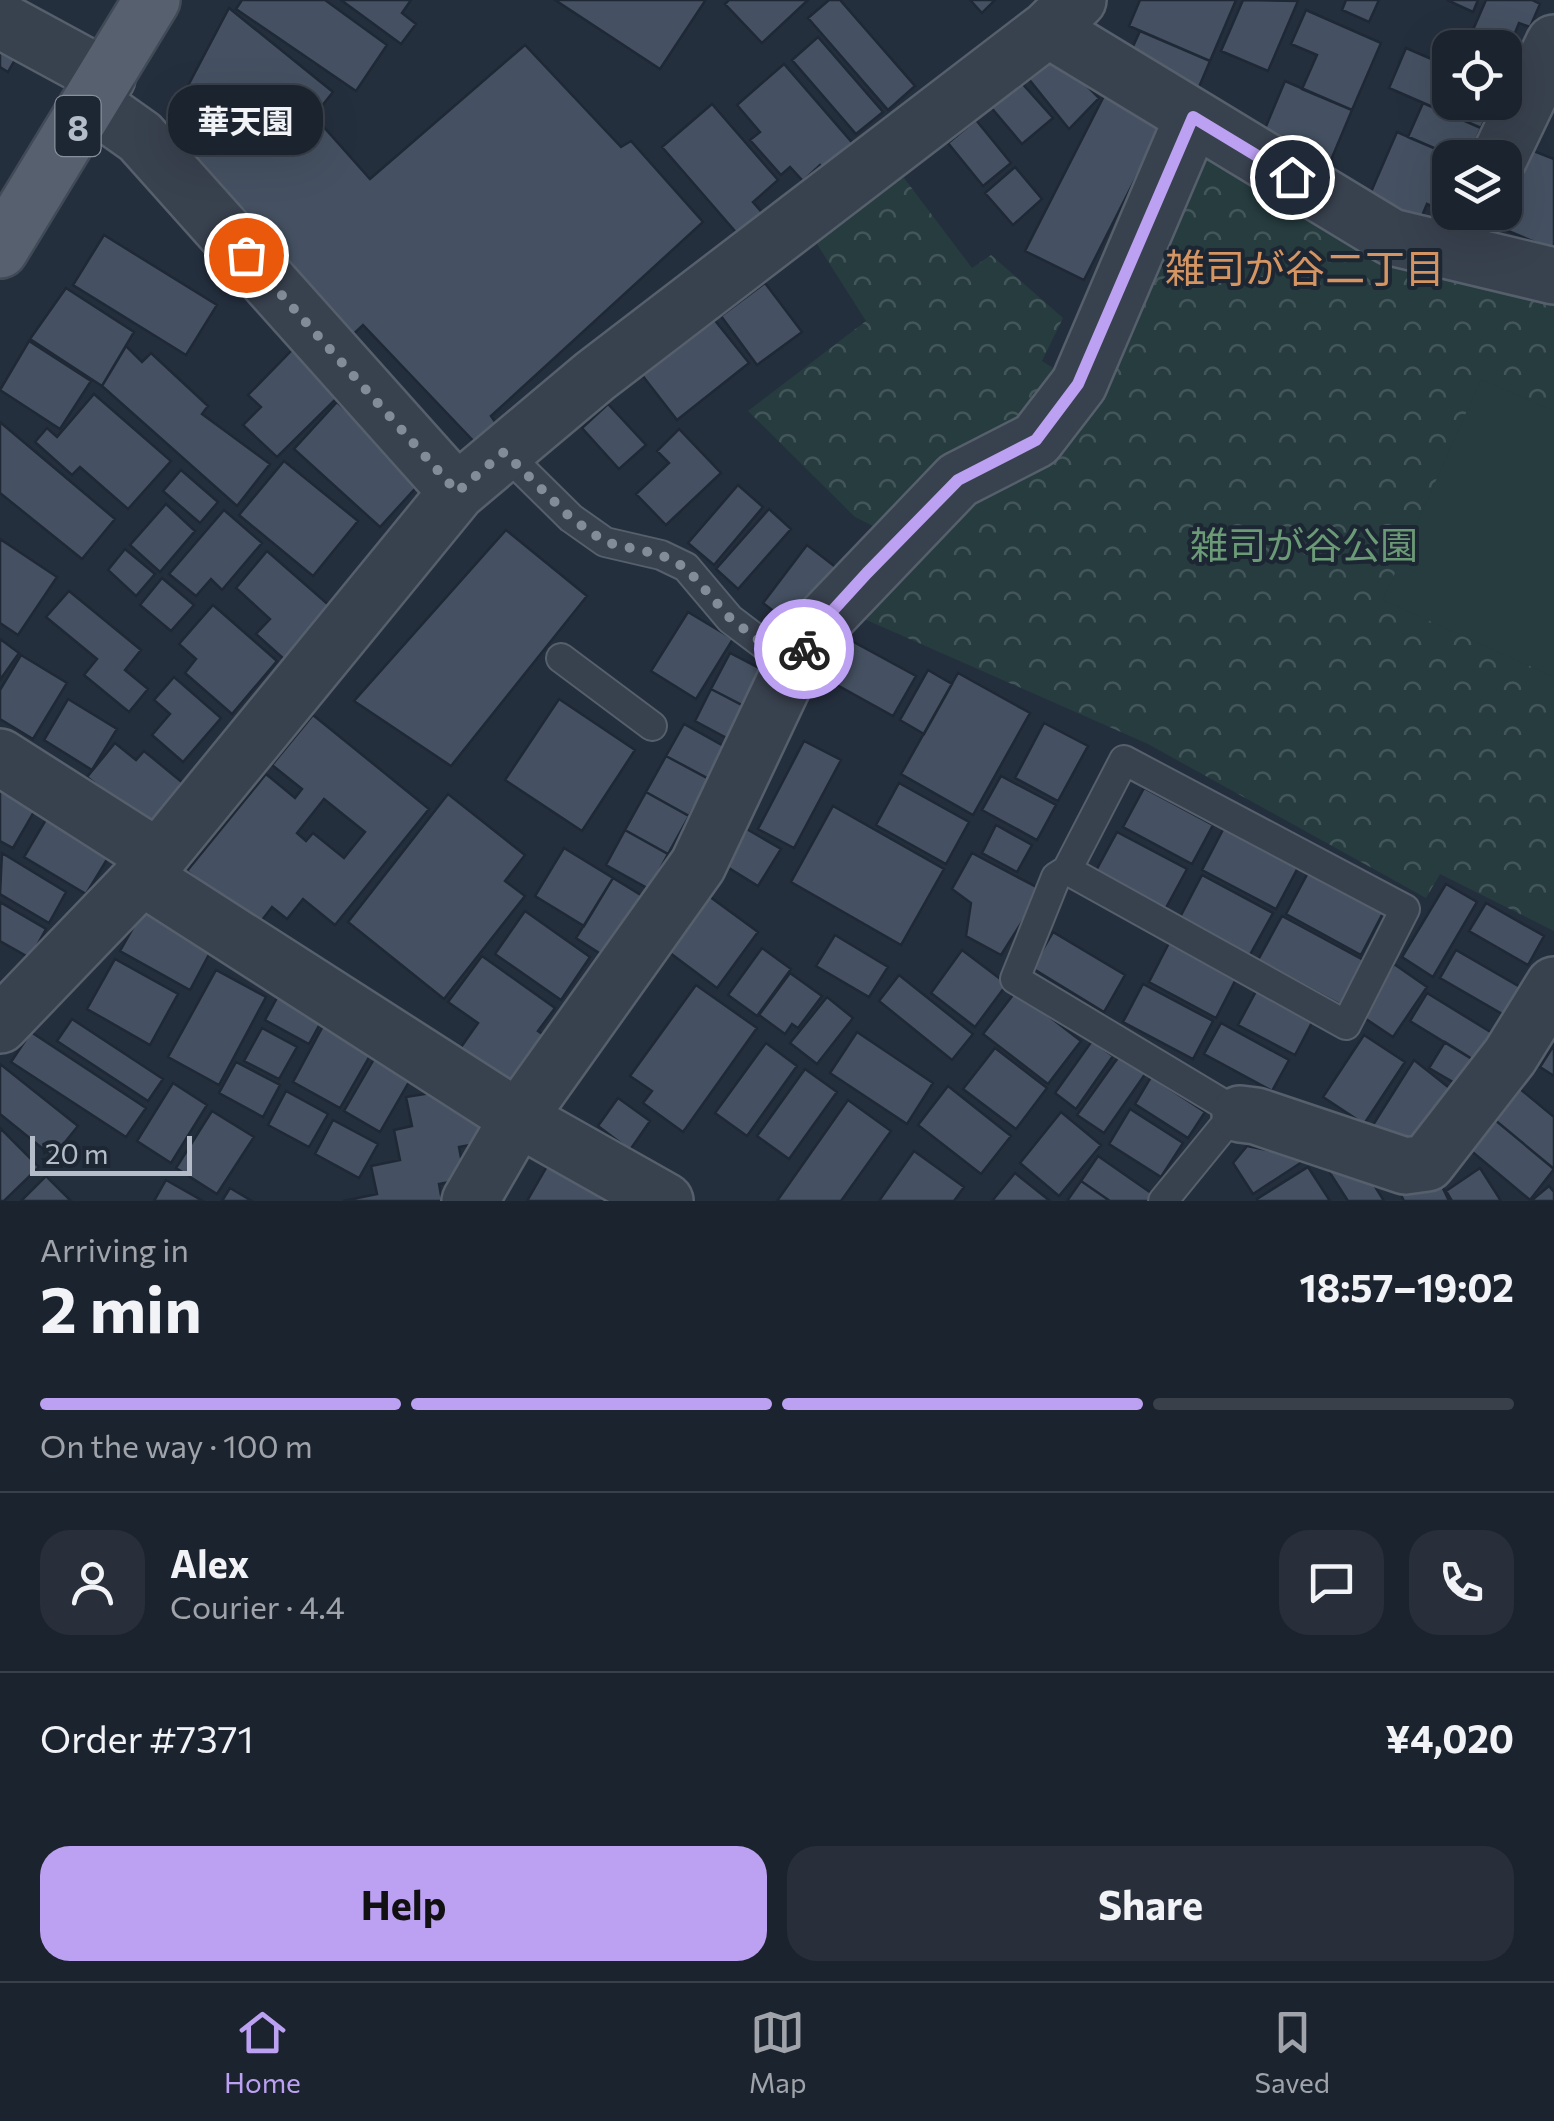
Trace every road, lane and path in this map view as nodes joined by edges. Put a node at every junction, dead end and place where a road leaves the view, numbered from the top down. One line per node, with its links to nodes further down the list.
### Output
1 (152, 0): 5 (main road, 8)
2 (1063, 14): 6 (street); 11 (street)
3 (0, 20): 5 (street)
4 (1554, 43): 7 (street)
5 (100, 90): 9 (main road, 8); 12 (street)
6 (1193, 117): 8 (street); 14 (street)
7 (1508, 140)
8 (1463, 232): 10 (street)
9 (0, 250)
10 (1554, 276)
11 (504, 452): 12 (street); 14 (lane)
12 (457, 492): 17 (street)
13 (561, 658): 15 (lane)
14 (792, 666): 22 (street)
15 (652, 726)
16 (0, 756): 17 (street)
17 (150, 866): 20 (street); 22 (street)
18 (1067, 870): 18 (lane); 21 (lane)
19 (1554, 985): 21 (street)
20 (0, 1026)
21 (1240, 1114): 25 (lane)
22 (518, 1118): 23 (street); 24 (street)
23 (470, 1201)
24 (664, 1201)
25 (1162, 1201)

